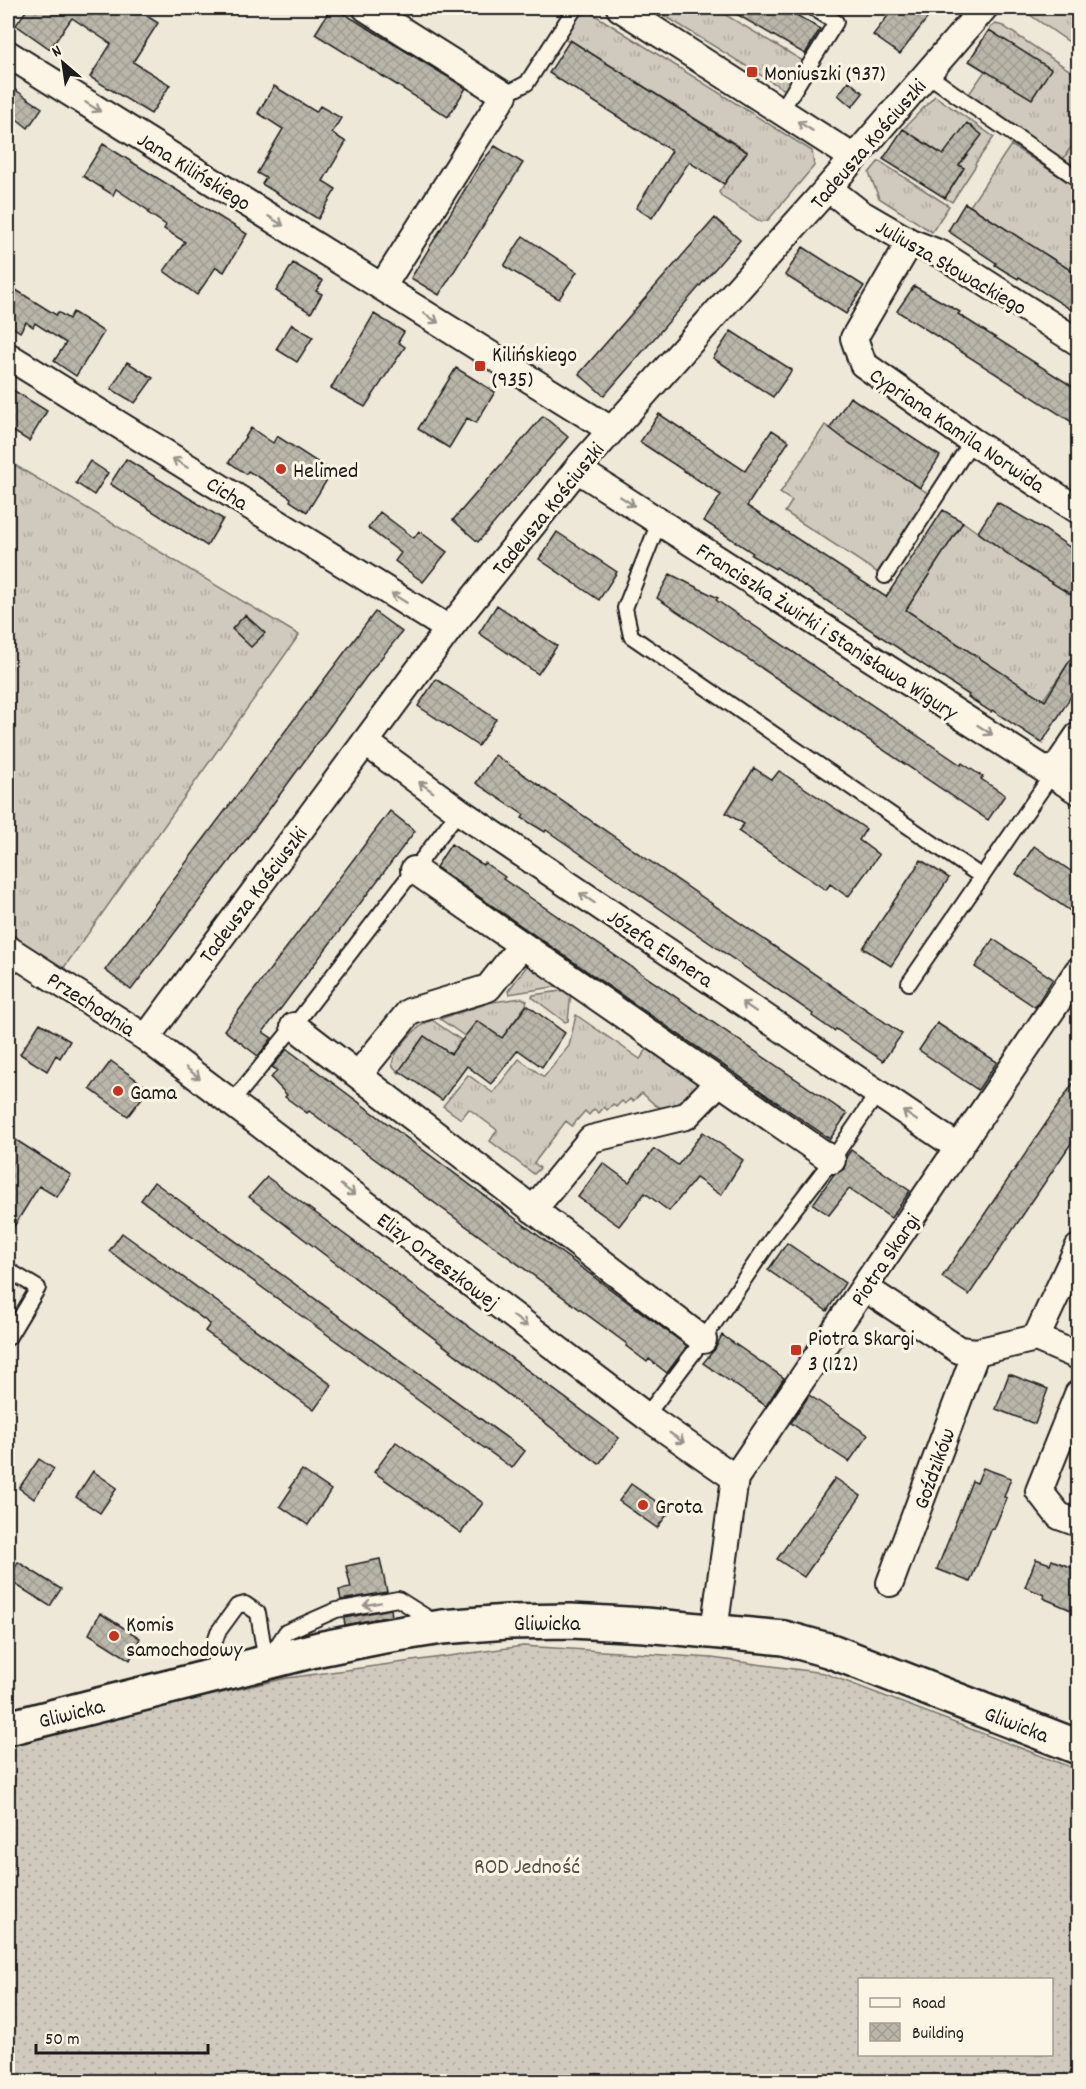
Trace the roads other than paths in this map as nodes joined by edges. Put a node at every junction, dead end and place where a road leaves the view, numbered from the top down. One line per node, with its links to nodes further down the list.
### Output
1 (366, 8): 8 (street)
2 (575, 8): 8 (lane)
3 (620, 8): 9 (street)
4 (813, 8): 9 (lane)
5 (984, 8): 7 (street, Tadeusza Kościuszki)
6 (8, 54): 14 (street, Jana Kilińskiego, one-way to 14)
7 (927, 74): 10 (street, Tadeusza Kościuszki); 11 (lane)
8 (504, 94): 14 (street)
9 (780, 111): 10 (street, one-way to 9)
10 (854, 158): 12 (street, Tadeusza Kościuszki)
11 (1078, 179)
12 (828, 188): 13 (street, Juliusza Słowackiego); 17 (street, Tadeusza Kościuszki)
13 (910, 242): 15 (street, Juliusza Słowackiego); 18 (street, Cypriana Kamila Norwida)
14 (381, 287): 17 (street, Jana Kilińskiego, one-way to 17)
15 (1078, 342)
16 (8, 356): 23 (street, Cicha, one-way to 16)
17 (611, 430): 19 (street, Tadeusza Kościuszki)
18 (972, 441): 20 (street, Cypriana Kamila Norwida); 22 (lane)
19 (577, 470): 21 (street, Franciszka Żwirki i Stanisława Wigury, one-way to 21); 23 (street, Tadeusza Kościuszki)
20 (1078, 510)
21 (659, 522): 26 (street, Franciszka Żwirki i Stanisława Wigury, one-way to 26); 30 (lane)
22 (885, 576)
23 (449, 629): 25 (street, Tadeusza Kościuszki)
24 (1078, 736): 26 (street)
25 (365, 742): 28 (street, Józefa Elsnera, one-way to 25); 36 (street, Tadeusza Kościuszki)
26 (1053, 773): 27 (street, Franciszka Żwirki i Stanisława Wigury); 30 (lane)
27 (1078, 791)
28 (459, 811): 29 (lane); 39 (street, Józefa Elsnera, one-way to 28)
29 (414, 870): 31 (street); 35 (lane)
30 (982, 877): 34 (lane)
31 (522, 945): 37 (street); 38 (street)
32 (8, 949): 36 (street, Przechodnia)
33 (1078, 971): 41 (street, Piotra Skargi)
34 (909, 982)
35 (294, 1026): 37 (street); 40 (lane)
36 (146, 1038): 40 (street, Elizy Orzeszkowej, one-way to 40)
37 (358, 1075): 43 (street)
38 (719, 1082): 42 (street); 43 (street)
39 (877, 1094): 41 (street, Józefa Elsnera, one-way to 39); 42 (lane)
40 (232, 1102): 53 (street, Elizy Orzeszkowej, one-way to 53)
41 (959, 1148): 46 (street, Piotra Skargi)
42 (832, 1160): 49 (lane)
43 (533, 1210): 49 (street)
44 (1078, 1248): 48 (street)
45 (8, 1270): 47 (lane)
46 (865, 1288): 50 (street); 54 (street, Piotra Skargi)
47 (8, 1338)
48 (1036, 1338): 50 (street); 51 (street)
49 (703, 1340): 53 (lane)
50 (975, 1352): 56 (street, Goździków)
51 (1078, 1356)
52 (1078, 1394): 55 (street)
53 (646, 1416): 54 (street, Elizy Orzeszkowej, one-way to 54)
54 (735, 1478): 57 (street, Piotra Skargi)
55 (1078, 1523)
56 (890, 1583)
57 (714, 1631): 58 (main road, Gliwicka); 61 (main road, Gliwicka)
58 (266, 1662): 59 (main road, Gliwicka); 59 (lane)
59 (216, 1674): 60 (main road, Gliwicka)
60 (8, 1728)
61 (1078, 1747)

